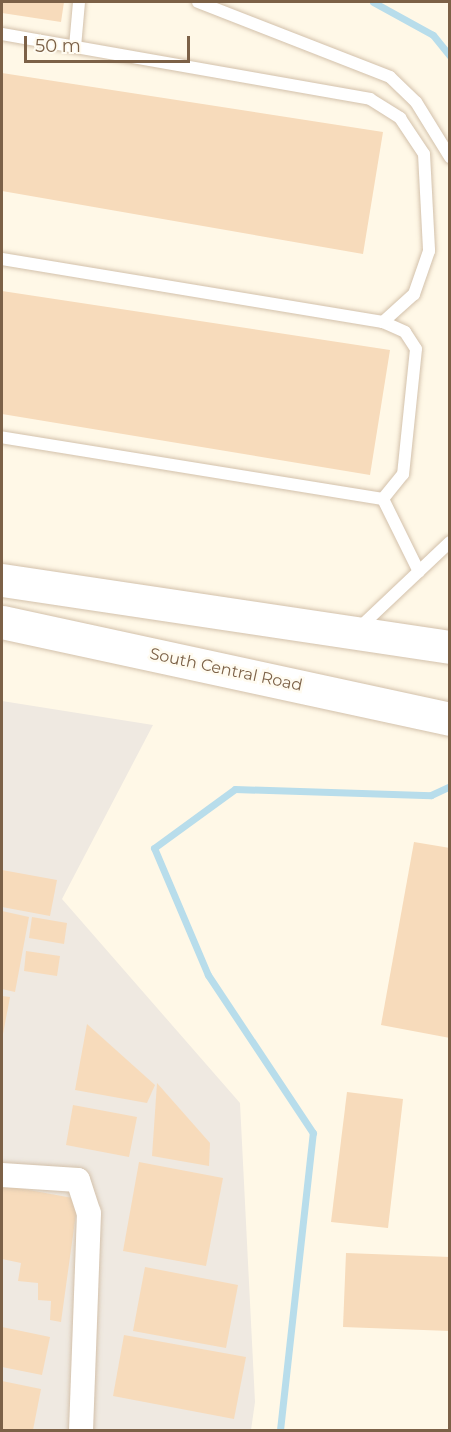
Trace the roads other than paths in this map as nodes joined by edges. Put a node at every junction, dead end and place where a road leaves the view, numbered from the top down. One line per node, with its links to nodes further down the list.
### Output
1 (79, 2): 4 (lane)
2 (198, 2): 5 (lane)
3 (2, 34): 4 (lane)
4 (75, 46): 7 (lane)
5 (450, 157)
6 (2, 259): 7 (lane)
7 (383, 322): 9 (lane)
8 (2, 436): 9 (lane)
9 (383, 500): 11 (lane)
10 (450, 542): 11 (lane)
11 (419, 572): 14 (lane)
12 (2, 580): 14 (main road)
13 (2, 622): 16 (main road, South Central Road)
14 (353, 634): 15 (main road)
15 (450, 647)
16 (450, 719)
17 (2, 1175): 18 (street)
18 (81, 1431)

